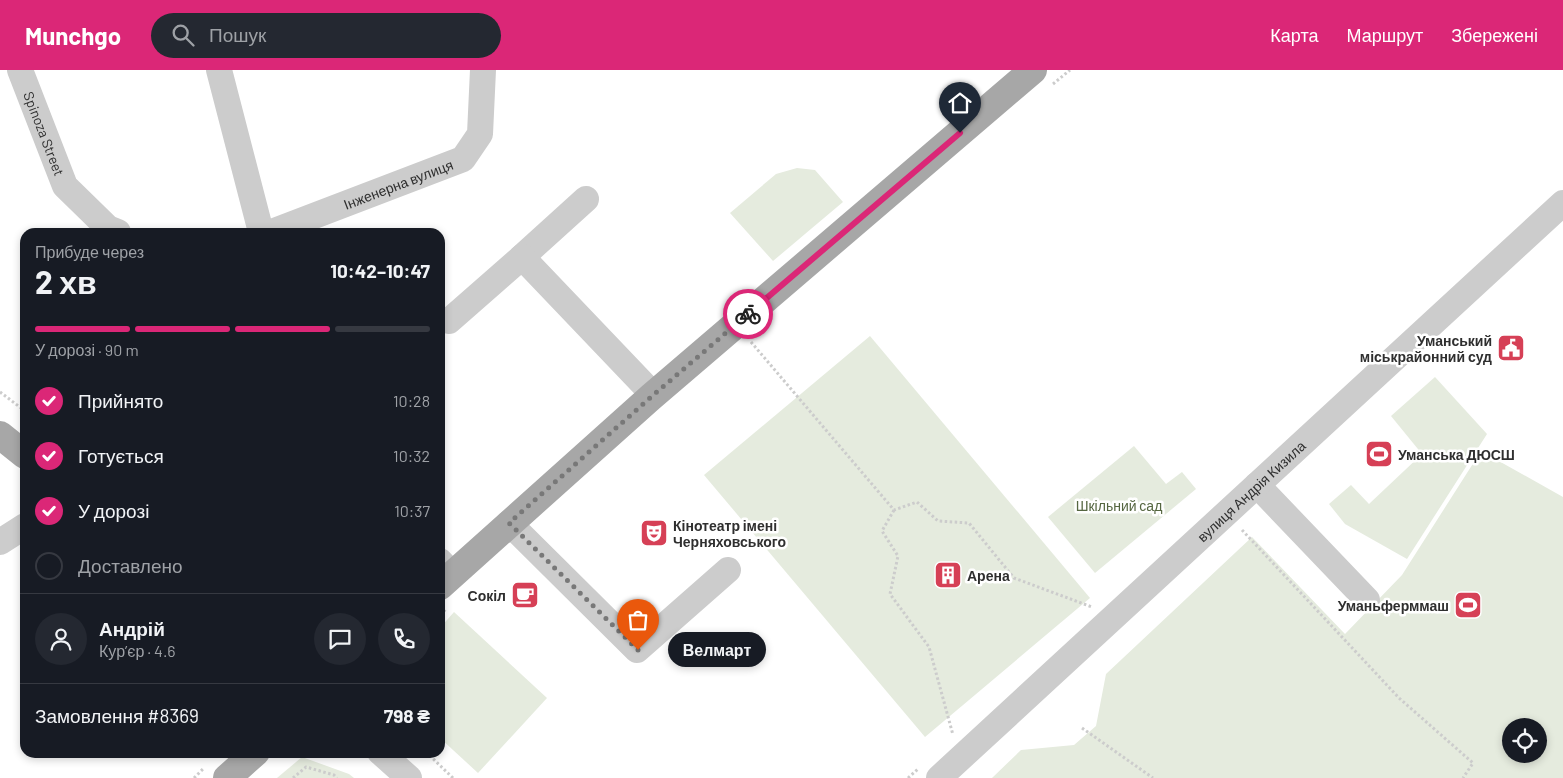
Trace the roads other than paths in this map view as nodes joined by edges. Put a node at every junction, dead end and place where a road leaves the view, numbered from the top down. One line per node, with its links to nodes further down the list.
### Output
1 (20, 70): 7 (street, Spinoza Street)
2 (219, 70): 8 (street)
3 (482, 70): 9 (street, Інженерна вулиця)
4 (1033, 70): 12 (main road)
5 (586, 199): 10 (street)
6 (1563, 203): 15 (street, вулиця Андрія Кизила)
7 (108, 228)
8 (260, 228)
9 (282, 228)
10 (522, 257): 11 (street); 12 (street)
11 (449, 321)
12 (651, 397): 16 (main road)
13 (0, 435): 14 (main road)
14 (20, 451)
15 (1257, 485): 21 (street); 26 (street, вулиця Андрія Кизила)
16 (509, 523): 19 (street); 20 (main road)
17 (20, 529): 18 (street)
18 (0, 542)
19 (728, 570)
20 (445, 573)
21 (1367, 600)
22 (249, 758): 24 (main road)
23 (387, 758): 25 (street)
24 (227, 778)
25 (409, 778)
26 (939, 778)

